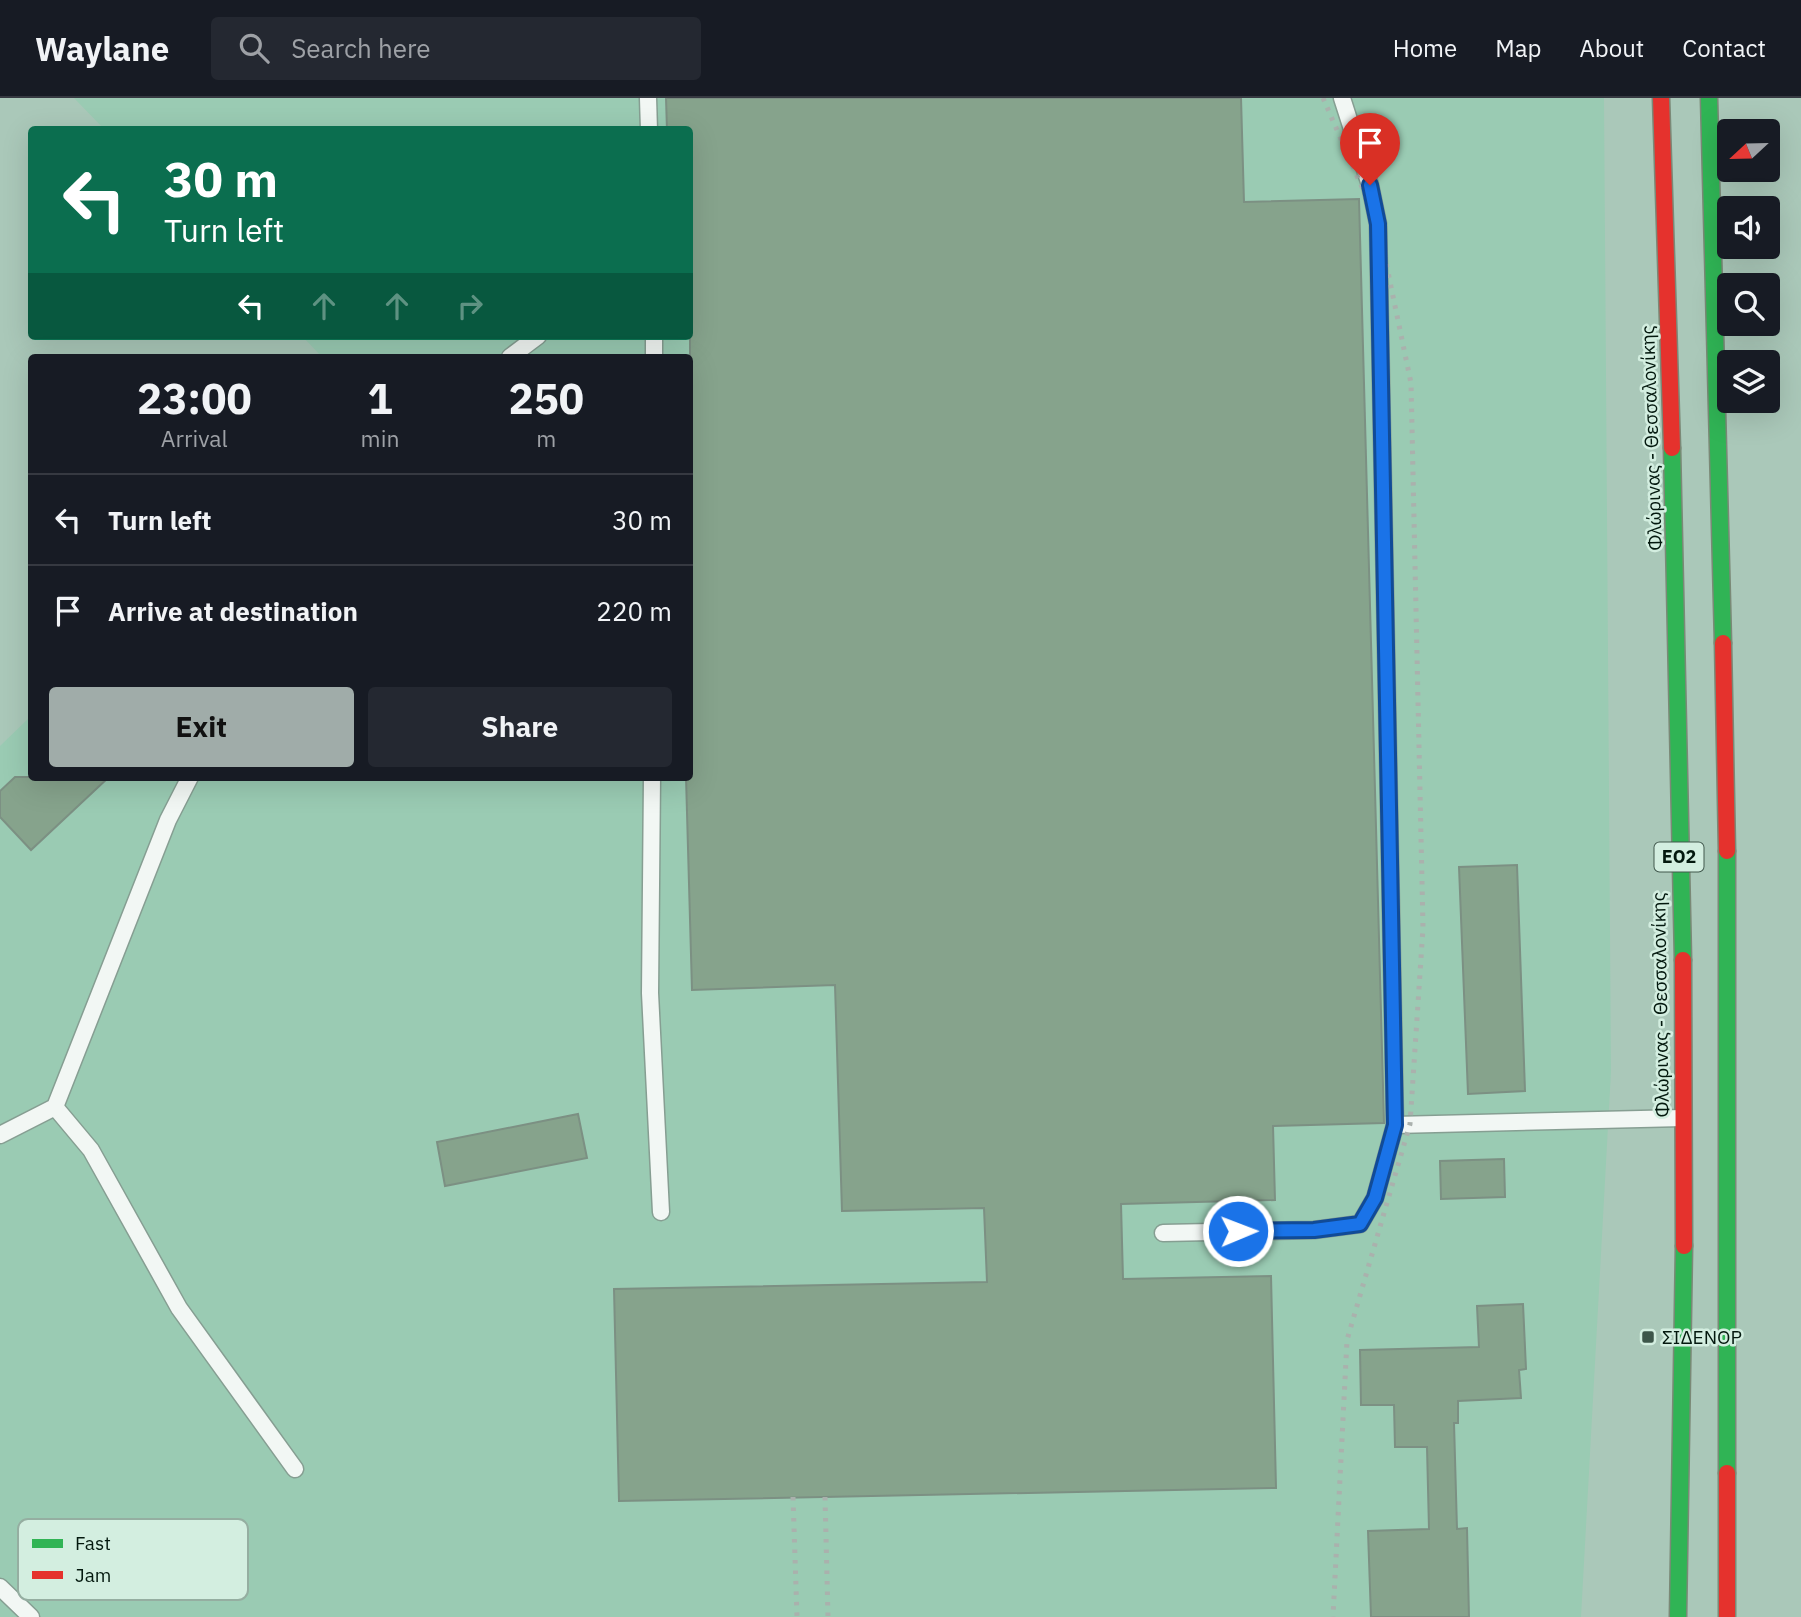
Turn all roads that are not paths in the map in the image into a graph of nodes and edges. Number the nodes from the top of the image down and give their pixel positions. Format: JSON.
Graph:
{"nodes":[{"id":1,"x":648,"y":98,"type":"edge"},
{"id":2,"x":1342,"y":98,"type":"edge"},
{"id":3,"x":1661,"y":98,"type":"edge"},
{"id":4,"x":1709,"y":98,"type":"edge"},
{"id":5,"x":649,"y":126,"type":"edge"},
{"id":6,"x":533,"y":340,"type":"edge"},
{"id":7,"x":514,"y":354,"type":"edge"},
{"id":8,"x":188,"y":781,"type":"edge"},
{"id":9,"x":652,"y":781,"type":"edge"},
{"id":10,"x":55,"y":1107,"type":"junction"},
{"id":11,"x":1683,"y":1118,"type":"junction"},
{"id":12,"x":1395,"y":1125,"type":"junction"},
{"id":13,"x":0,"y":1135,"type":"edge"},
{"id":14,"x":662,"y":1212,"type":"dead end"},
{"id":15,"x":1163,"y":1233,"type":"dead end"},
{"id":16,"x":295,"y":1469,"type":"dead end"},
{"id":17,"x":0,"y":1587,"type":"edge"},
{"id":18,"x":31,"y":1617,"type":"edge"},
{"id":19,"x":1678,"y":1617,"type":"edge"},
{"id":20,"x":1727,"y":1617,"type":"edge"}],
"edges":[{"from":1,"to":5,"type":"lane"},
{"from":2,"to":12,"type":"lane"},
{"from":3,"to":11,"type":"main road","name":"Φλώρινας - Θεσσαλονίκης","number":"ΕΟ2"},
{"from":4,"to":20,"type":"main road","number":"ΕΟ2"},
{"from":6,"to":7,"type":"lane"},
{"from":8,"to":10,"type":"lane"},
{"from":9,"to":14,"type":"lane"},
{"from":10,"to":13,"type":"lane"},
{"from":10,"to":16,"type":"lane"},
{"from":11,"to":12,"type":"lane"},
{"from":11,"to":19,"type":"main road","name":"Φλώρινας - Θεσσαλονίκης","number":"ΕΟ2"},
{"from":12,"to":15,"type":"lane"},
{"from":17,"to":18,"type":"lane"}]}
